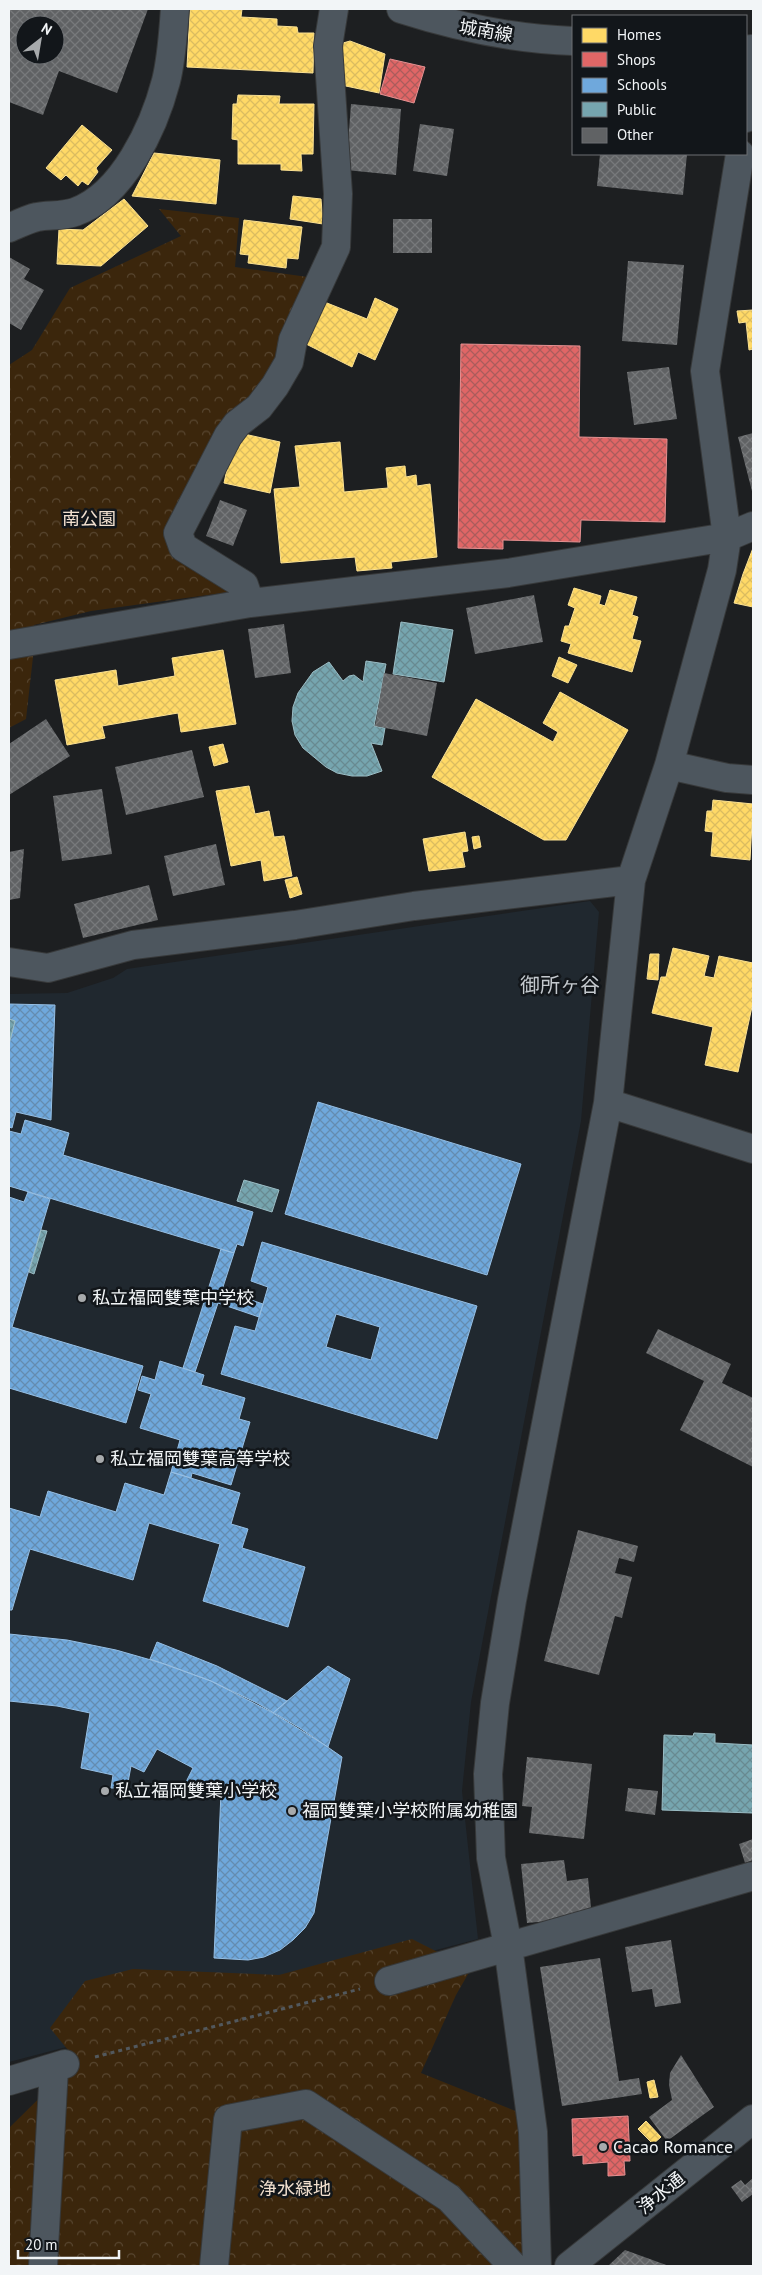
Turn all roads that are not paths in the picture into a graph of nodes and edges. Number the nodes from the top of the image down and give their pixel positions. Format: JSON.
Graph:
{"nodes":[{"id":1,"x":175,"y":9,"type":"edge"},
{"id":2,"x":334,"y":9,"type":"edge"},
{"id":3,"x":402,"y":9,"type":"edge"},
{"id":4,"x":572,"y":41,"type":"edge"},
{"id":5,"x":750,"y":49,"type":"edge"},
{"id":6,"x":747,"y":101,"type":"edge"},
{"id":7,"x":740,"y":155,"type":"edge"},
{"id":8,"x":9,"y":228,"type":"edge"},
{"id":9,"x":753,"y":526,"type":"edge"},
{"id":10,"x":727,"y":537,"type":"junction"},
{"id":11,"x":250,"y":603,"type":"junction"},
{"id":12,"x":9,"y":645,"type":"edge"},
{"id":13,"x":670,"y":766,"type":"junction"},
{"id":14,"x":753,"y":780,"type":"edge"},
{"id":15,"x":631,"y":880,"type":"junction"},
{"id":16,"x":9,"y":962,"type":"edge"},
{"id":17,"x":608,"y":1103,"type":"junction"},
{"id":18,"x":753,"y":1149,"type":"edge"},
{"id":19,"x":753,"y":1876,"type":"edge"},
{"id":20,"x":508,"y":1946,"type":"junction"},
{"id":21,"x":389,"y":1982,"type":"road end"},
{"id":22,"x":9,"y":2081,"type":"edge"},
{"id":23,"x":753,"y":2119,"type":"edge"},
{"id":24,"x":43,"y":2266,"type":"edge"},
{"id":25,"x":214,"y":2266,"type":"edge"},
{"id":26,"x":513,"y":2266,"type":"edge"},
{"id":27,"x":536,"y":2266,"type":"edge"},
{"id":28,"x":569,"y":2266,"type":"edge"}],
"edges":[{"from":1,"to":8,"type":"street"},
{"from":2,"to":11,"type":"street"},
{"from":3,"to":4,"type":"street","name":"城南線"},
{"from":5,"to":6,"type":"street"},
{"from":7,"to":10,"type":"street"},
{"from":9,"to":10,"type":"street"},
{"from":10,"to":11,"type":"street"},
{"from":10,"to":13,"type":"street"},
{"from":11,"to":12,"type":"street"},
{"from":13,"to":14,"type":"street"},
{"from":13,"to":15,"type":"street"},
{"from":15,"to":16,"type":"street"},
{"from":15,"to":17,"type":"street"},
{"from":17,"to":18,"type":"street"},
{"from":17,"to":20,"type":"street"},
{"from":19,"to":20,"type":"street"},
{"from":20,"to":21,"type":"street"},
{"from":20,"to":27,"type":"street"},
{"from":22,"to":24,"type":"street"},
{"from":23,"to":28,"type":"street","name":"浄水通"},
{"from":25,"to":26,"type":"street"}]}
